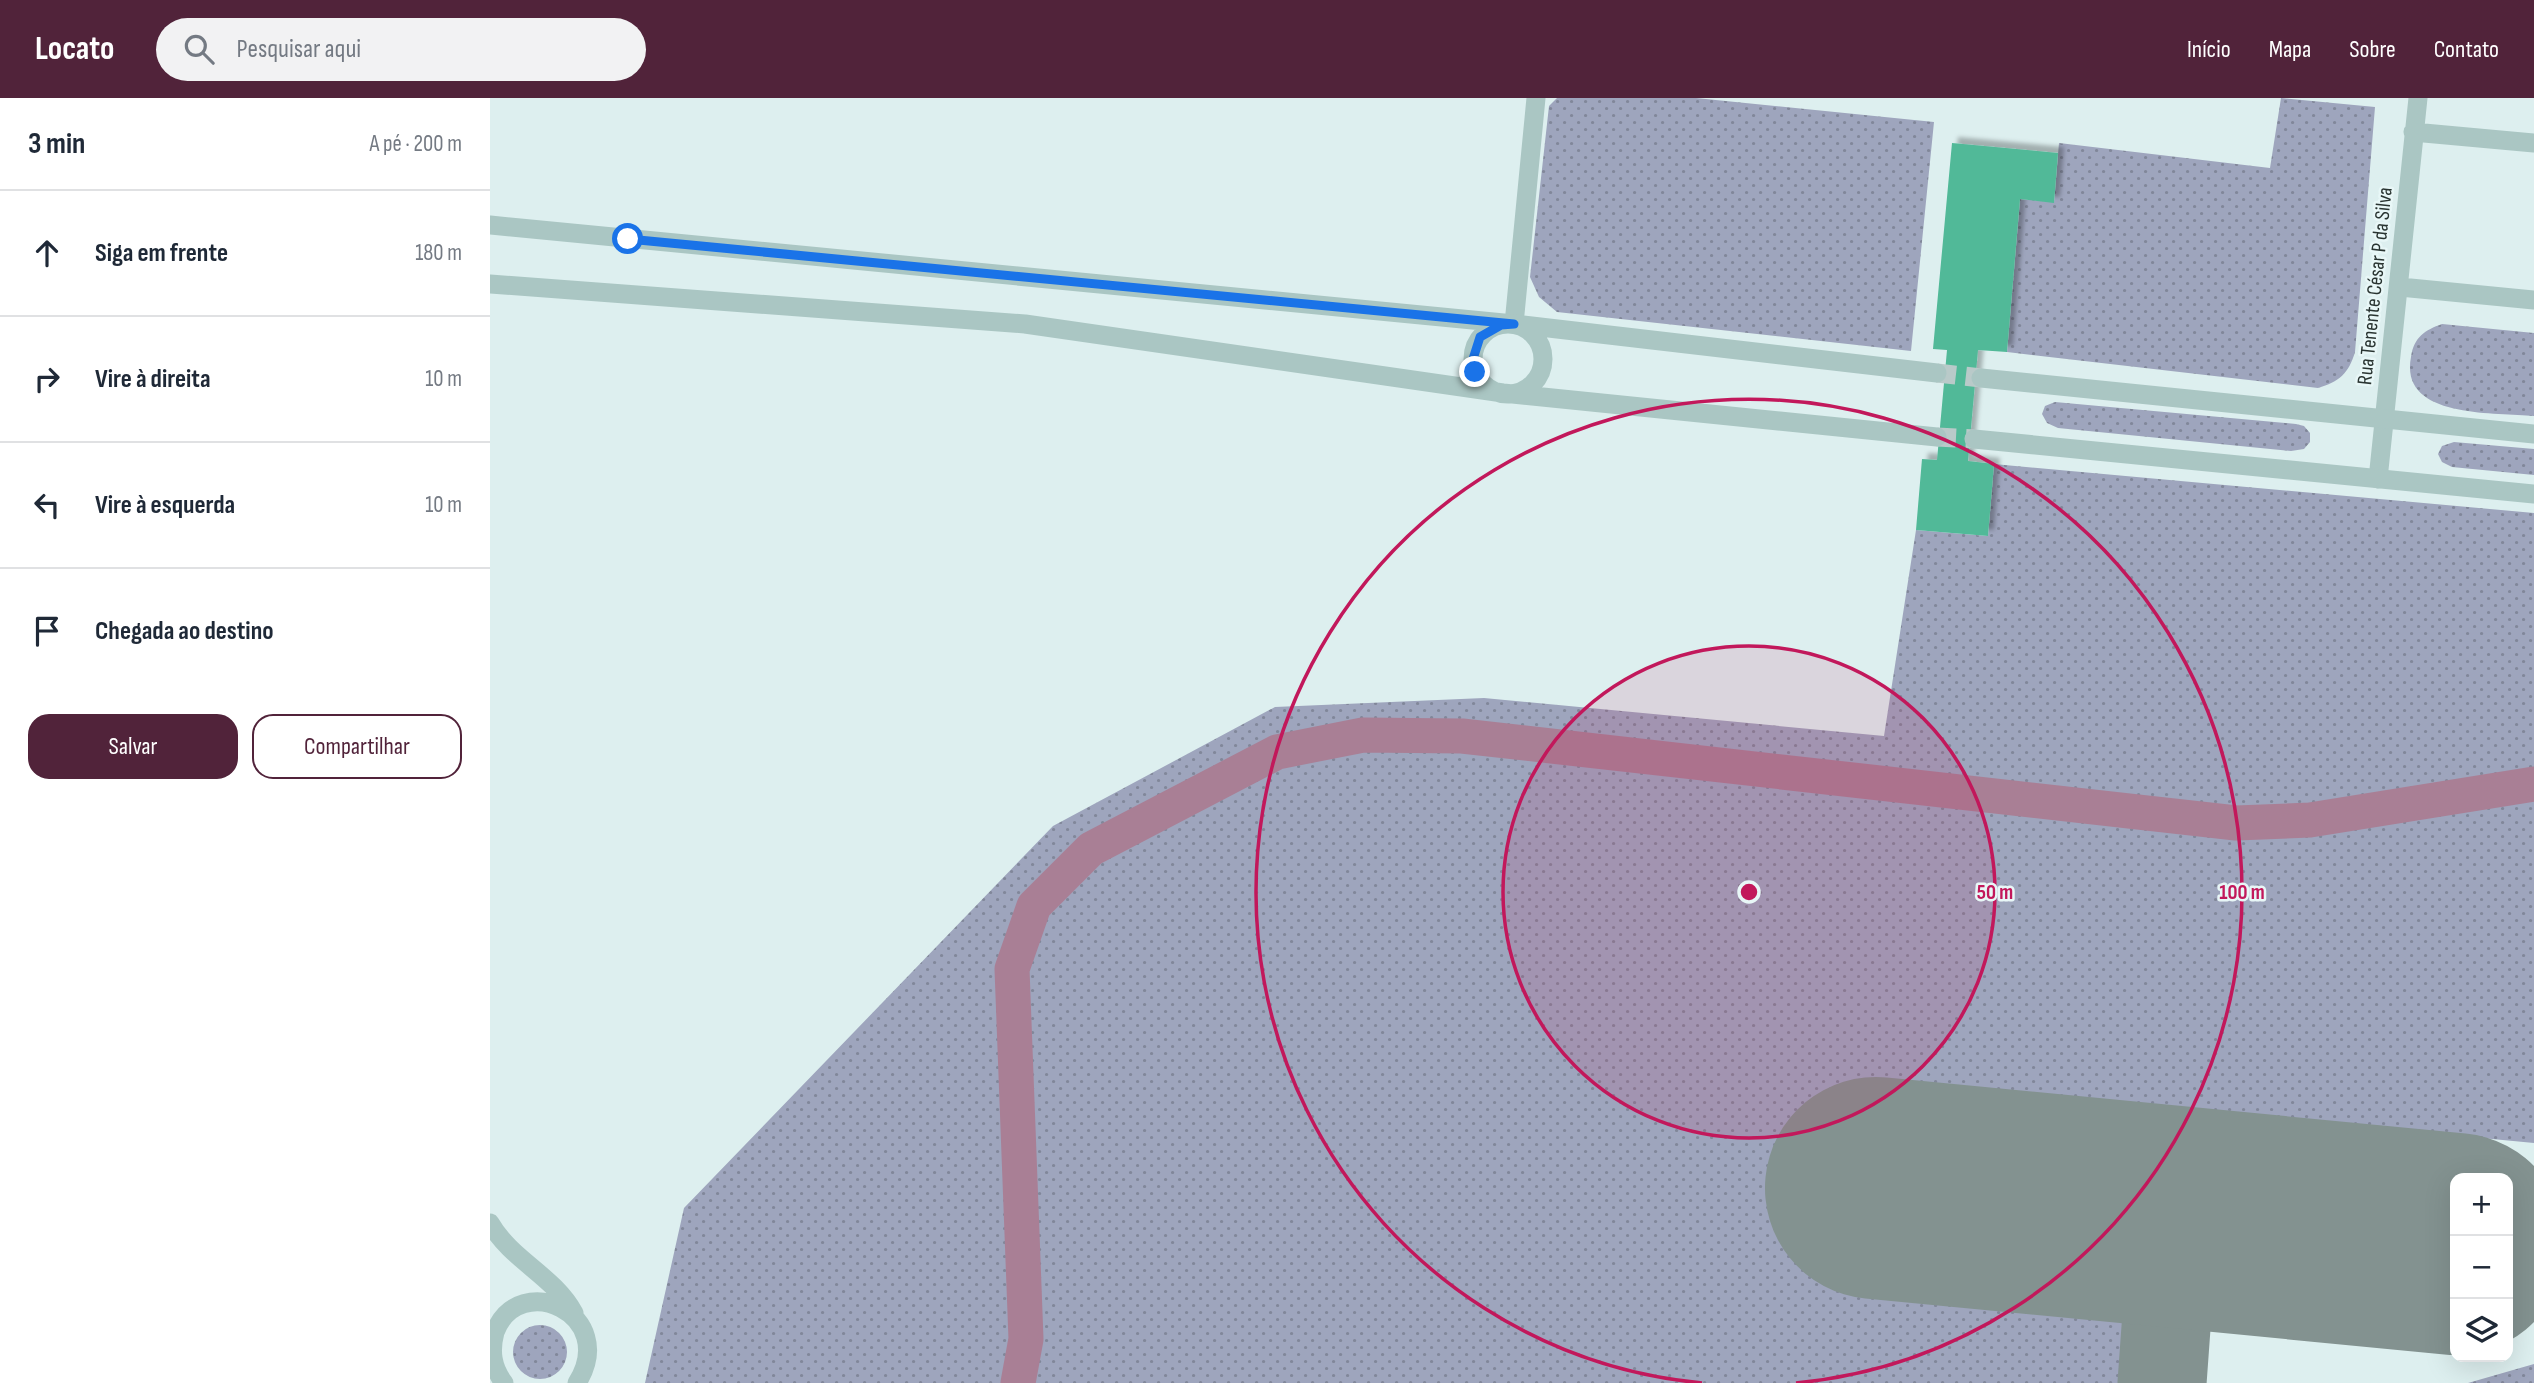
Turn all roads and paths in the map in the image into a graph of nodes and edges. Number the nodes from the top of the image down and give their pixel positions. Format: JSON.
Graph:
{"nodes":[{"id":1,"x":1536,"y":98,"type":"edge"},
{"id":2,"x":2418,"y":98,"type":"edge"},
{"id":3,"x":2413,"y":132,"type":"junction"},
{"id":4,"x":2534,"y":143,"type":"edge"},
{"id":5,"x":490,"y":225,"type":"edge"},
{"id":6,"x":490,"y":284,"type":"edge"},
{"id":7,"x":2400,"y":287,"type":"junction"},
{"id":8,"x":2534,"y":300,"type":"edge"},
{"id":9,"x":1514,"y":324,"type":"junction"},
{"id":10,"x":1937,"y":373,"type":"tunnel mouth"},
{"id":11,"x":1981,"y":378,"type":"tunnel mouth"},
{"id":12,"x":1503,"y":393,"type":"junction"},
{"id":13,"x":2383,"y":419,"type":"junction"},
{"id":14,"x":2534,"y":434,"type":"edge"},
{"id":15,"x":1937,"y":437,"type":"tunnel mouth"},
{"id":16,"x":1973,"y":439,"type":"tunnel mouth"},
{"id":17,"x":2378,"y":479,"type":"junction"},
{"id":18,"x":2534,"y":494,"type":"edge"},
{"id":19,"x":490,"y":1223,"type":"edge"},
{"id":20,"x":583,"y":1331,"type":"junction"},
{"id":21,"x":491,"y":1355,"type":"edge"},
{"id":22,"x":504,"y":1383,"type":"edge"},
{"id":23,"x":577,"y":1383,"type":"edge"},
{"id":24,"x":597,"y":1383,"type":"edge"}],
"edges":[{"from":1,"to":9,"type":"street"},
{"from":2,"to":3,"type":"street","name":"Rua Tenente César P da Silva"},
{"from":3,"to":4,"type":"street"},
{"from":3,"to":7,"type":"street","name":"Rua Tenente César P da Silva"},
{"from":5,"to":9,"type":"street"},
{"from":6,"to":12,"type":"street"},
{"from":7,"to":8,"type":"street"},
{"from":7,"to":13,"type":"street","name":"Rua Tenente César P da Silva"},
{"from":9,"to":10,"type":"street"},
{"from":9,"to":12,"type":"street"},
{"from":9,"to":12,"type":"street"},
{"from":11,"to":13,"type":"street"},
{"from":12,"to":15,"type":"street"},
{"from":13,"to":14,"type":"street"},
{"from":13,"to":17,"type":"street","name":"Rua Tenente César P da Silva"},
{"from":16,"to":17,"type":"street"},
{"from":17,"to":18,"type":"street"},
{"from":19,"to":20,"type":"street"},
{"from":20,"to":21,"type":"street"},
{"from":20,"to":23,"type":"street"},
{"from":20,"to":24,"type":"street"},
{"from":21,"to":22,"type":"street"}]}
